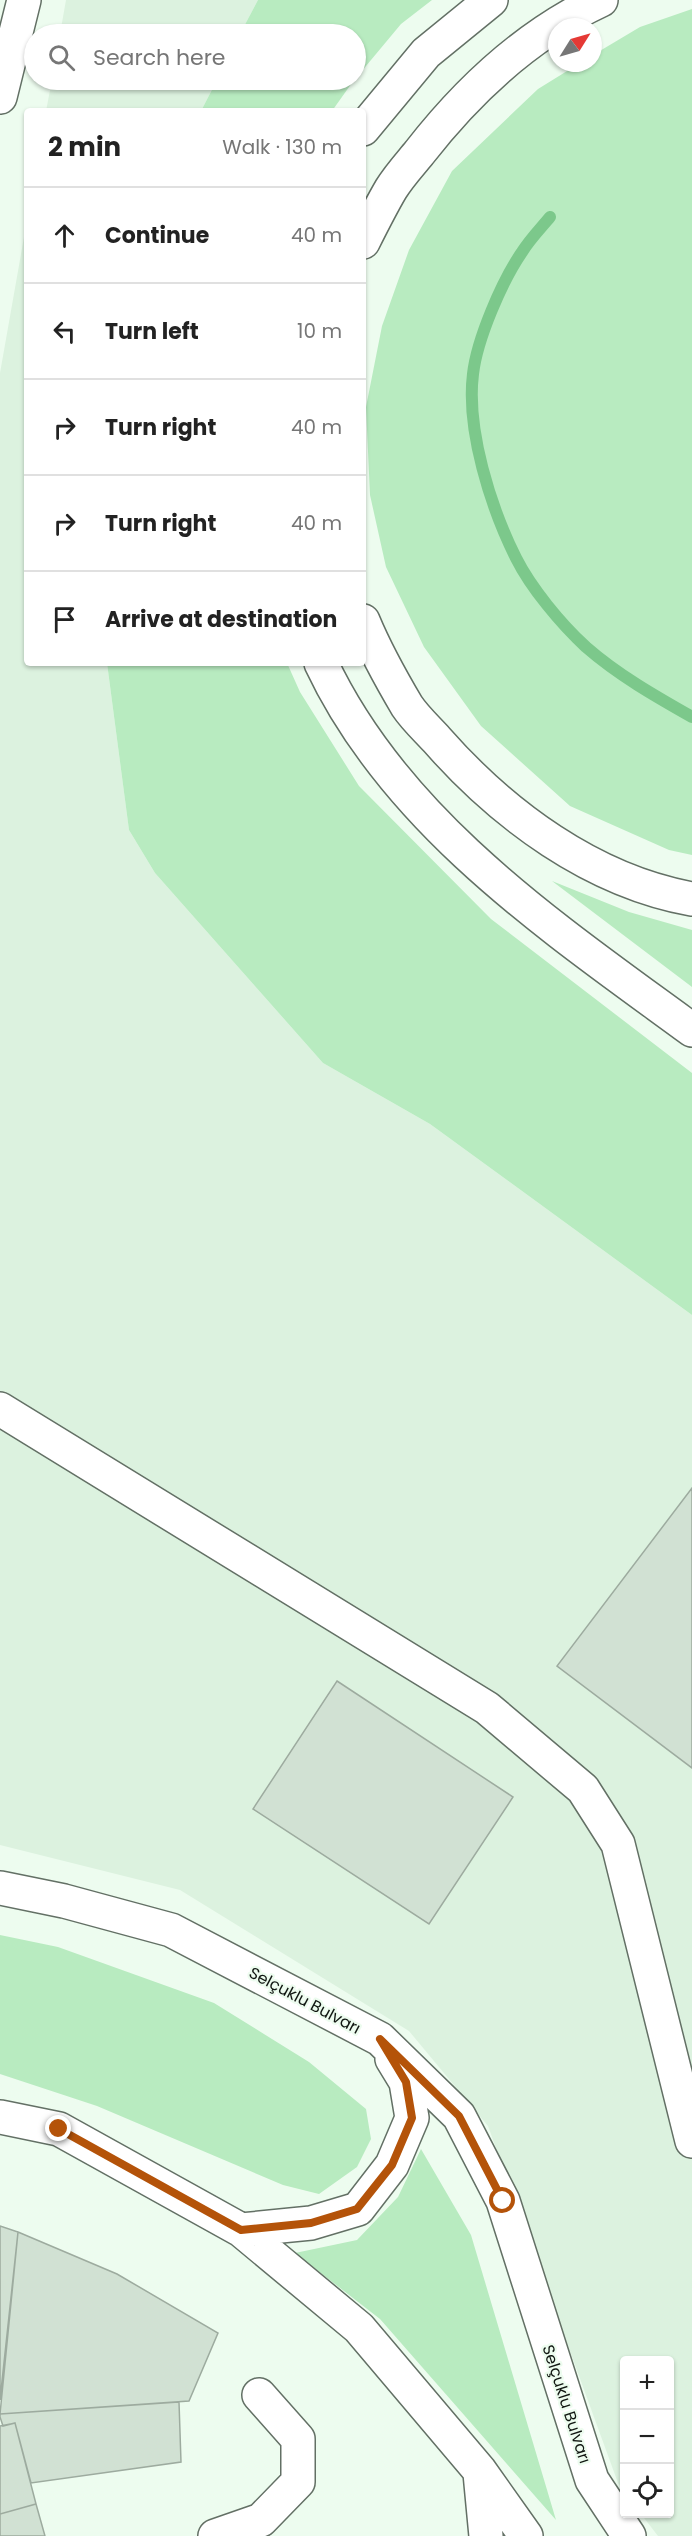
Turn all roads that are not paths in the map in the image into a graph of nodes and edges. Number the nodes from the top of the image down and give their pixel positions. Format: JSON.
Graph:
{"nodes":[{"id":1,"x":24,"y":0,"type":"edge"},
{"id":2,"x":491,"y":0,"type":"edge"},
{"id":3,"x":601,"y":0,"type":"edge"},
{"id":4,"x":0,"y":97,"type":"edge"},
{"id":5,"x":366,"y":125,"type":"edge"},
{"id":6,"x":366,"y":236,"type":"edge"},
{"id":7,"x":366,"y":627,"type":"edge"},
{"id":8,"x":322,"y":666,"type":"edge"},
{"id":9,"x":692,"y":899,"type":"edge"},
{"id":10,"x":692,"y":1030,"type":"edge"},
{"id":11,"x":0,"y":1409,"type":"edge"},
{"id":12,"x":0,"y":1888,"type":"edge"},
{"id":13,"x":380,"y":2039,"type":"junction"},
{"id":14,"x":0,"y":2117,"type":"edge"},
{"id":15,"x":692,"y":2141,"type":"edge"},
{"id":16,"x":241,"y":2230,"type":"junction"},
{"id":17,"x":259,"y":2395,"type":"dead end"},
{"id":18,"x":480,"y":2471,"type":"junction"},
{"id":19,"x":215,"y":2536,"type":"edge"},
{"id":20,"x":486,"y":2536,"type":"edge"},
{"id":21,"x":526,"y":2536,"type":"edge"},
{"id":22,"x":628,"y":2536,"type":"edge"}],
"edges":[{"from":1,"to":4,"type":"main road"},
{"from":2,"to":5,"type":"main road"},
{"from":3,"to":6,"type":"main road"},
{"from":7,"to":9,"type":"main road"},
{"from":8,"to":10,"type":"main road"},
{"from":11,"to":15,"type":"main road"},
{"from":12,"to":13,"type":"main road","name":"Selçuklu Bulvarı"},
{"from":13,"to":16,"type":"main road"},
{"from":13,"to":22,"type":"main road","name":"Selçuklu Bulvarı"},
{"from":14,"to":16,"type":"main road"},
{"from":16,"to":18,"type":"main road"},
{"from":17,"to":19,"type":"main road"},
{"from":18,"to":20,"type":"main road"},
{"from":18,"to":21,"type":"main road"}]}
